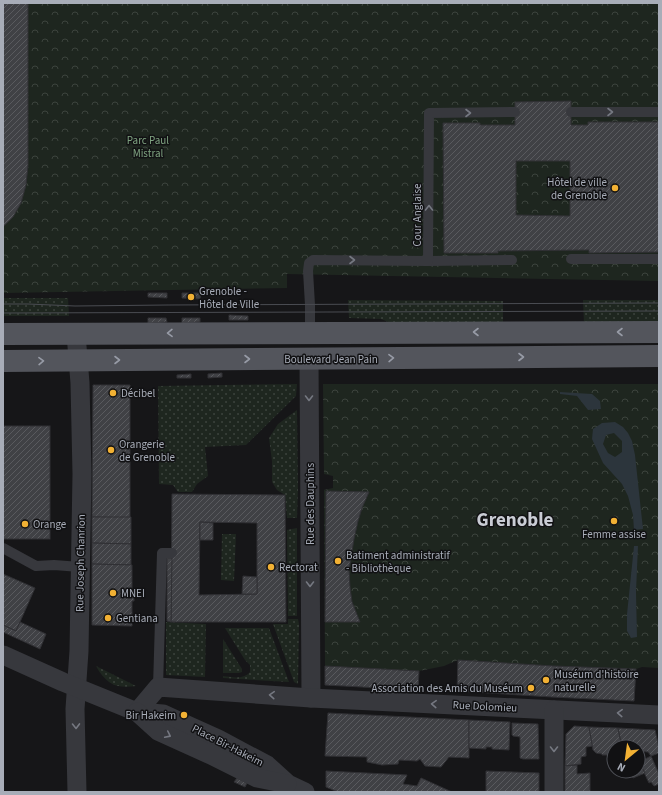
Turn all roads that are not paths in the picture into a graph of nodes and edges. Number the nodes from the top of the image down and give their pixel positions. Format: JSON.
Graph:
{"nodes":[{"id":1,"x":515,"y":112,"type":"dead end"},
{"id":2,"x":571,"y":112,"type":"dead end"},
{"id":3,"x":659,"y":112,"type":"edge"},
{"id":4,"x":571,"y":259,"type":"dead end"},
{"id":5,"x":659,"y":259,"type":"edge"},
{"id":6,"x":512,"y":260,"type":"dead end"},
{"id":7,"x":428,"y":261,"type":"junction"},
{"id":8,"x":659,"y":332,"type":"edge"},
{"id":9,"x":310,"y":333,"type":"junction"},
{"id":10,"x":3,"y":334,"type":"edge"},
{"id":11,"x":76,"y":334,"type":"junction"},
{"id":12,"x":659,"y":356,"type":"edge"},
{"id":13,"x":309,"y":359,"type":"junction"},
{"id":14,"x":78,"y":361,"type":"junction"},
{"id":15,"x":3,"y":362,"type":"edge"},
{"id":16,"x":3,"y":548,"type":"edge"},
{"id":17,"x":172,"y":553,"type":"dead end"},
{"id":18,"x":80,"y":567,"type":"junction"},
{"id":19,"x":3,"y":655,"type":"edge"},
{"id":20,"x":77,"y":687,"type":"junction"},
{"id":21,"x":158,"y":687,"type":"junction"},
{"id":22,"x":311,"y":698,"type":"junction"},
{"id":23,"x":554,"y":710,"type":"junction"},
{"id":24,"x":137,"y":712,"type":"junction"},
{"id":25,"x":659,"y":715,"type":"edge"},
{"id":26,"x":296,"y":788,"type":"edge"},
{"id":27,"x":76,"y":792,"type":"edge"},
{"id":28,"x":554,"y":792,"type":"edge"}],
"edges":[{"from":7,"to":1,"type":"lane","name":"Cour Anglaise","one_way":true},
{"from":2,"to":3,"type":"lane","one_way":true},
{"from":4,"to":5,"type":"lane"},
{"from":6,"to":7,"type":"lane"},
{"from":9,"to":7,"type":"lane","name":"Cour Anglaise","one_way":true},
{"from":8,"to":9,"type":"main road","one_way":true},
{"from":9,"to":11,"type":"main road","one_way":true},
{"from":10,"to":11,"type":"main road"},
{"from":11,"to":14,"type":"street","name":"Rue Joseph Chanrion"},
{"from":13,"to":12,"type":"main road","name":"Boulevard Jean Pain","one_way":true},
{"from":14,"to":13,"type":"main road","name":"Boulevard Jean Pain","one_way":true},
{"from":13,"to":22,"type":"street","name":"Rue des Dauphins","one_way":true},
{"from":15,"to":14,"type":"main road","name":"Boulevard Jean Pain","one_way":true},
{"from":14,"to":18,"type":"street","name":"Rue Joseph Chanrion"},
{"from":16,"to":18,"type":"lane"},
{"from":17,"to":21,"type":"lane"},
{"from":18,"to":20,"type":"street","name":"Rue Joseph Chanrion"},
{"from":19,"to":20,"type":"street","name":"Place Bir-Hakeim"},
{"from":20,"to":24,"type":"street","name":"Place Bir-Hakeim"},
{"from":20,"to":27,"type":"street","name":"Rue Joseph Chanrion","one_way":true},
{"from":22,"to":21,"type":"street","one_way":true},
{"from":21,"to":24,"type":"street"},
{"from":23,"to":22,"type":"street","name":"Rue Dolomieu","one_way":true},
{"from":25,"to":23,"type":"street","name":"Rue Dolomieu","one_way":true},
{"from":23,"to":28,"type":"street","one_way":true},
{"from":24,"to":26,"type":"street","name":"Place Bir-Hakeim"}]}
